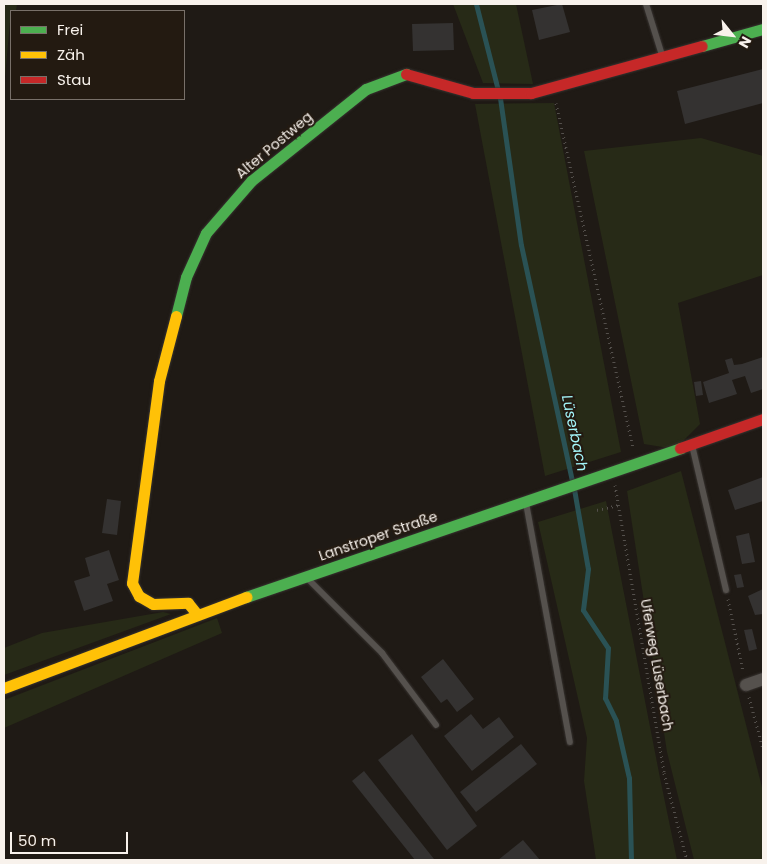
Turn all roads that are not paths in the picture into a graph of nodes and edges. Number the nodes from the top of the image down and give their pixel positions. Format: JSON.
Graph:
{"nodes":[{"id":1,"x":646,"y":4,"type":"edge"},
{"id":2,"x":763,"y":29,"type":"edge"},
{"id":3,"x":662,"y":57,"type":"junction"},
{"id":4,"x":763,"y":419,"type":"edge"},
{"id":5,"x":692,"y":444,"type":"junction"},
{"id":6,"x":526,"y":501,"type":"junction"},
{"id":7,"x":305,"y":577,"type":"junction"},
{"id":8,"x":726,"y":590,"type":"road end"},
{"id":9,"x":198,"y":614,"type":"junction"},
{"id":10,"x":763,"y":679,"type":"edge"},
{"id":11,"x":746,"y":685,"type":"road end"},
{"id":12,"x":4,"y":688,"type":"edge"},
{"id":13,"x":436,"y":725,"type":"dead end"},
{"id":14,"x":570,"y":742,"type":"dead end"}],
"edges":[{"from":1,"to":3,"type":"lane"},
{"from":2,"to":3,"type":"street","name":"Alter Postweg"},
{"from":3,"to":9,"type":"street","name":"Alter Postweg"},
{"from":4,"to":5,"type":"street","name":"Lanstroper Straße"},
{"from":5,"to":6,"type":"street","name":"Lanstroper Straße"},
{"from":5,"to":8,"type":"lane"},
{"from":6,"to":7,"type":"street","name":"Lanstroper Straße"},
{"from":6,"to":14,"type":"lane"},
{"from":7,"to":9,"type":"street","name":"Lanstroper Straße"},
{"from":7,"to":13,"type":"lane"},
{"from":9,"to":12,"type":"street","name":"Lanstroper Straße"},
{"from":10,"to":11,"type":"street"}]}
